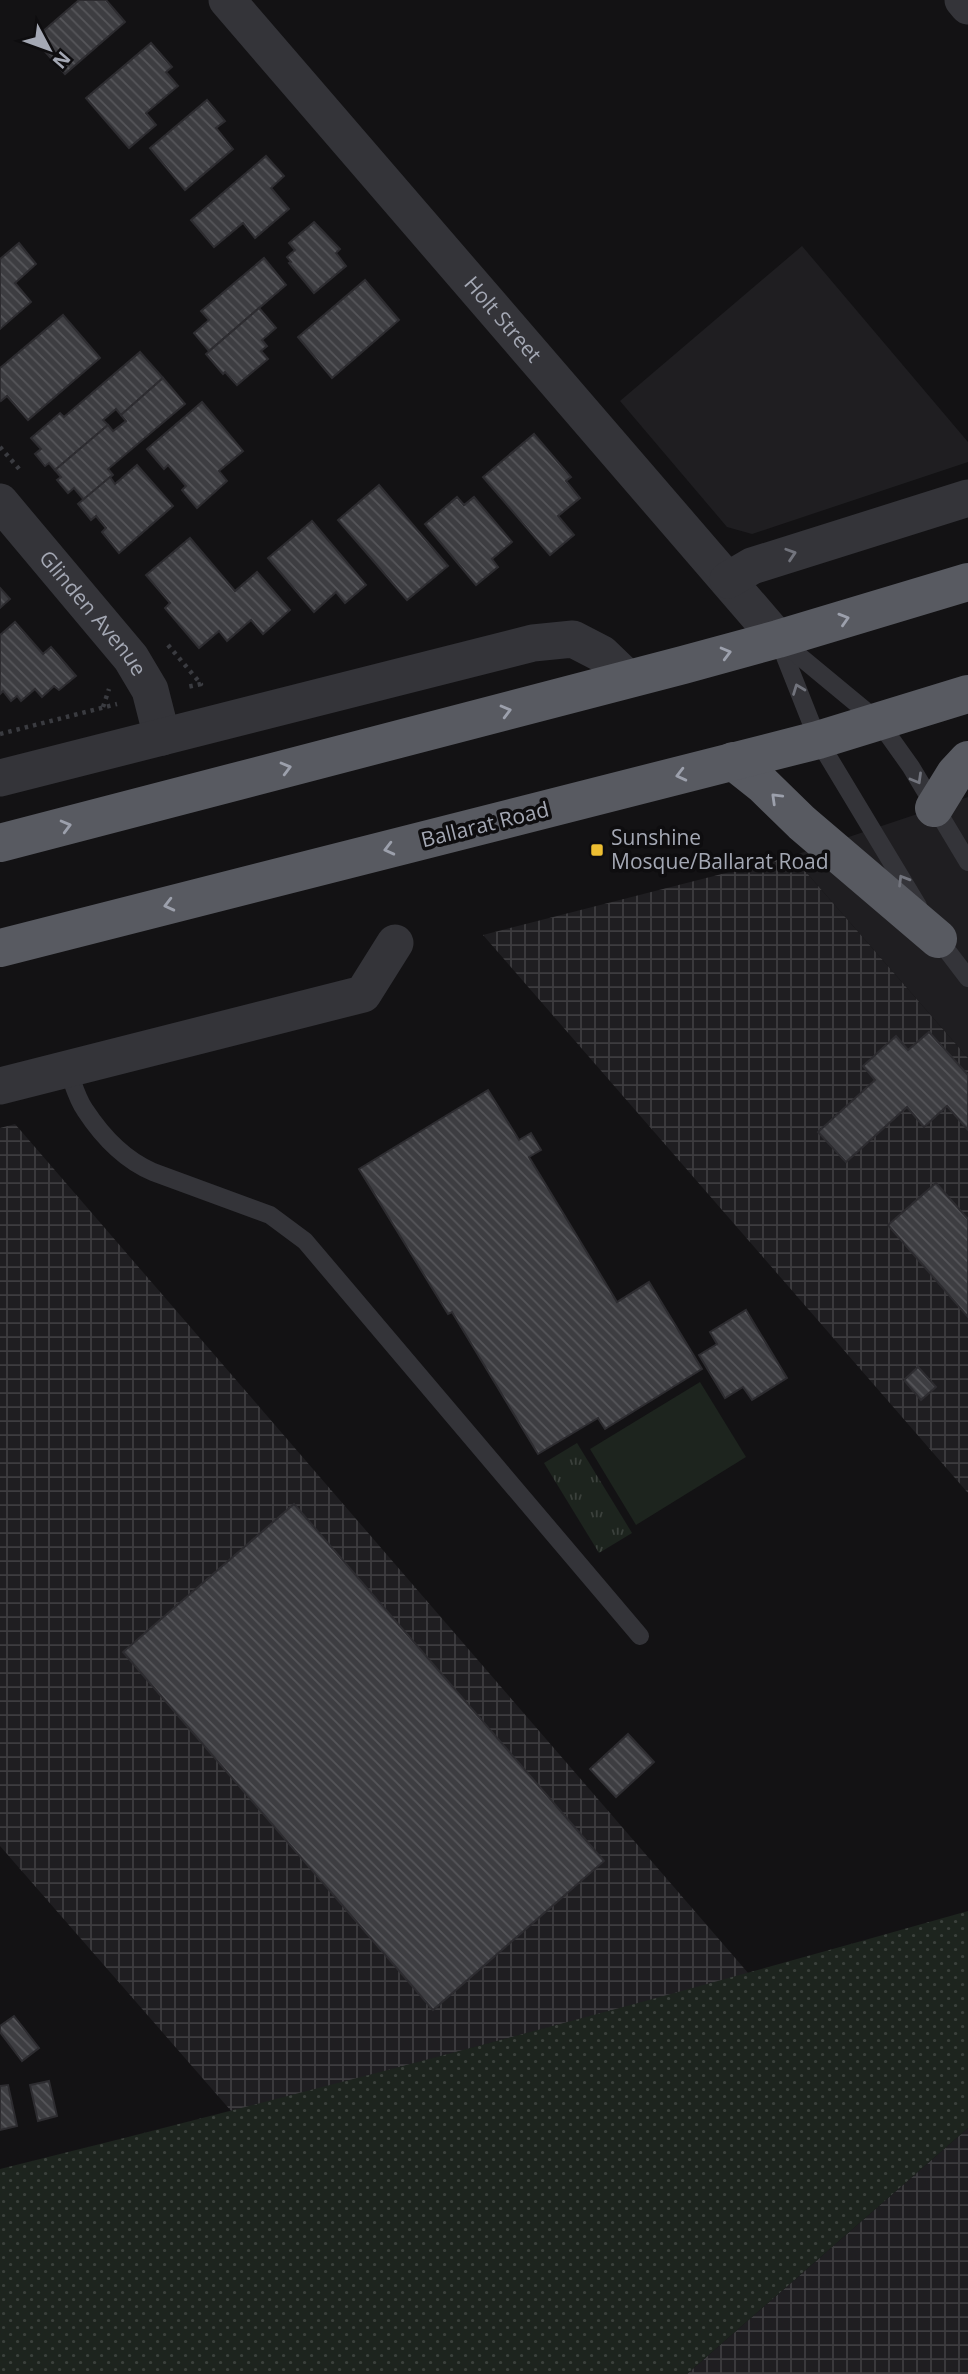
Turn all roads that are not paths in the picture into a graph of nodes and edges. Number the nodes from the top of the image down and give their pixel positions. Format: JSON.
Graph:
{"nodes":[{"id":1,"x":227,"y":0,"type":"edge"},
{"id":2,"x":962,"y":0,"type":"edge"},
{"id":3,"x":968,"y":6,"type":"edge"},
{"id":4,"x":968,"y":498,"type":"edge"},
{"id":5,"x":0,"y":502,"type":"edge"},
{"id":6,"x":728,"y":580,"type":"junction"},
{"id":7,"x":968,"y":582,"type":"edge"},
{"id":8,"x":778,"y":639,"type":"junction"},
{"id":9,"x":628,"y":679,"type":"junction"},
{"id":10,"x":968,"y":694,"type":"edge"},
{"id":11,"x":879,"y":722,"type":"junction"},
{"id":12,"x":162,"y":737,"type":"junction"},
{"id":13,"x":818,"y":740,"type":"junction"},
{"id":14,"x":968,"y":760,"type":"edge"},
{"id":15,"x":733,"y":761,"type":"junction"},
{"id":16,"x":0,"y":778,"type":"edge"},
{"id":17,"x":934,"y":808,"type":"junction"},
{"id":18,"x":0,"y":843,"type":"edge"},
{"id":19,"x":968,"y":862,"type":"edge"},
{"id":20,"x":938,"y":939,"type":"junction"},
{"id":21,"x":396,"y":943,"type":"dead end"},
{"id":22,"x":0,"y":948,"type":"edge"},
{"id":23,"x":968,"y":978,"type":"edge"},
{"id":24,"x":68,"y":1070,"type":"junction"},
{"id":25,"x":0,"y":1087,"type":"edge"},
{"id":26,"x":639,"y":1636,"type":"dead end"}],
"edges":[{"from":1,"to":6,"type":"street","name":"Holt Street"},
{"from":2,"to":3,"type":"street"},
{"from":6,"to":4,"type":"street","one_way":true},
{"from":5,"to":12,"type":"street","name":"Glinden Avenue"},
{"from":6,"to":8,"type":"street","name":"Holt Street"},
{"from":8,"to":7,"type":"highway","one_way":true},
{"from":9,"to":8,"type":"highway","one_way":true},
{"from":8,"to":11,"type":"lane"},
{"from":13,"to":8,"type":"lane","one_way":true},
{"from":9,"to":12,"type":"street"},
{"from":18,"to":9,"type":"highway","one_way":true},
{"from":10,"to":11,"type":"highway","name":"Ballarat Road"},
{"from":11,"to":13,"type":"highway","name":"Ballarat Road"},
{"from":11,"to":17,"type":"lane","one_way":true},
{"from":12,"to":16,"type":"street"},
{"from":13,"to":15,"type":"highway","name":"Ballarat Road"},
{"from":20,"to":13,"type":"lane","one_way":true},
{"from":14,"to":17,"type":"highway"},
{"from":20,"to":15,"type":"highway","one_way":true},
{"from":15,"to":22,"type":"highway","name":"Ballarat Road","one_way":true},
{"from":17,"to":19,"type":"lane"},
{"from":20,"to":23,"type":"lane"},
{"from":21,"to":24,"type":"street"},
{"from":24,"to":25,"type":"street"},
{"from":24,"to":26,"type":"lane"}]}
